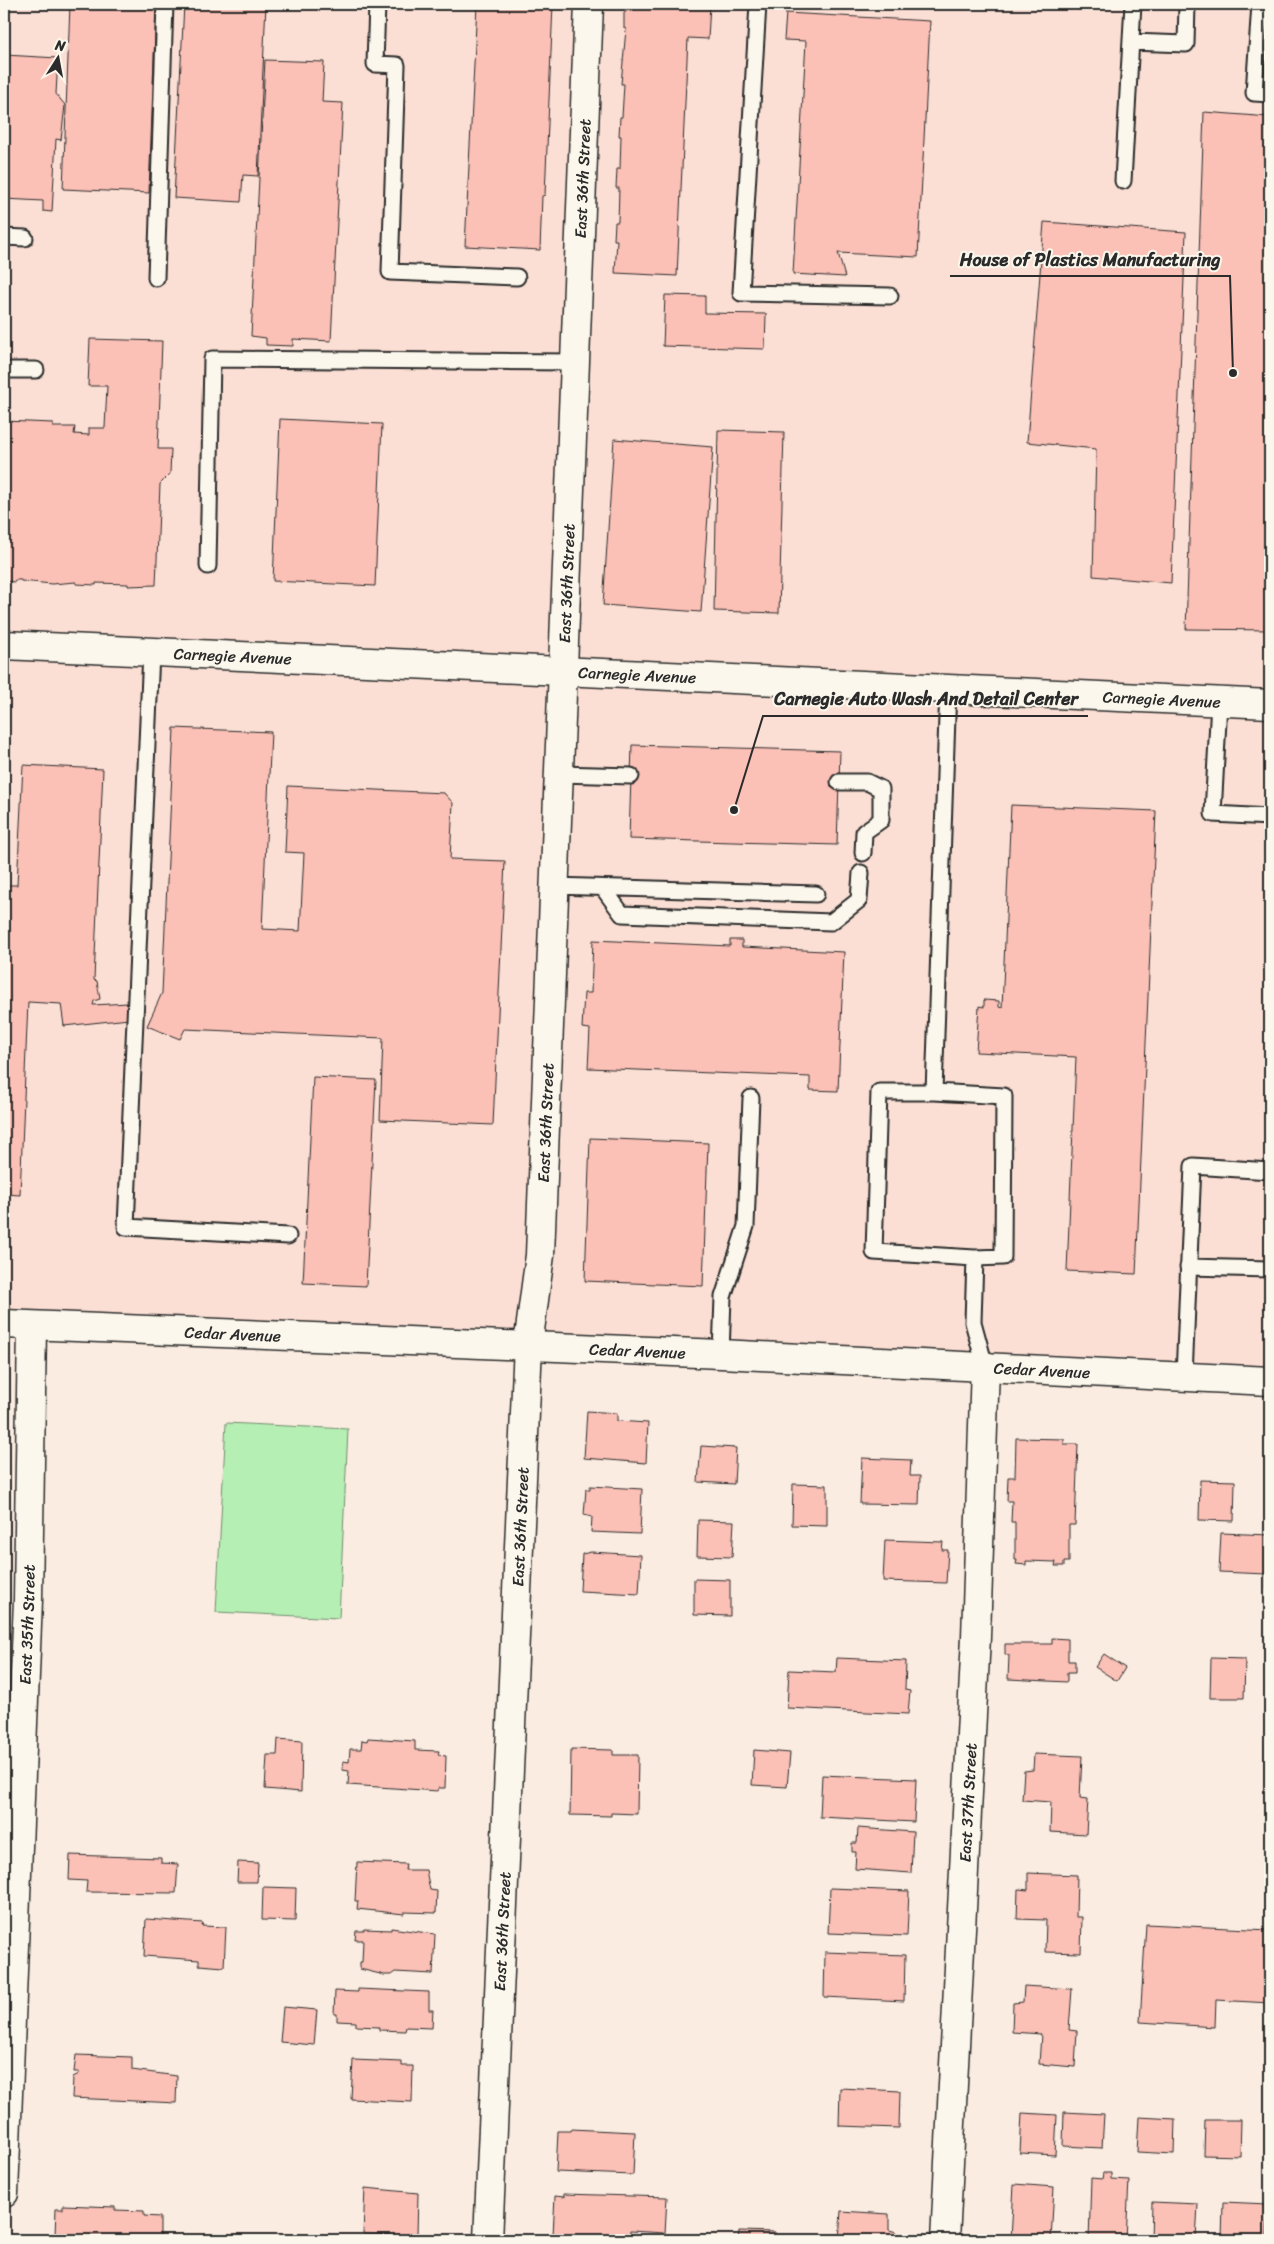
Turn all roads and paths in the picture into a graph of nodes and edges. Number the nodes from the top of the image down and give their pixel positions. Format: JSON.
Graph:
{"nodes":[{"id":1,"x":165,"y":4,"type":"edge"},
{"id":2,"x":377,"y":4,"type":"edge"},
{"id":3,"x":589,"y":4,"type":"edge"},
{"id":4,"x":758,"y":4,"type":"edge"},
{"id":5,"x":1133,"y":4,"type":"edge"},
{"id":6,"x":1188,"y":4,"type":"edge"},
{"id":7,"x":1260,"y":4,"type":"edge"},
{"id":8,"x":1131,"y":42,"type":"junction"},
{"id":9,"x":1270,"y":94,"type":"edge"},
{"id":10,"x":1123,"y":181,"type":"dead end"},
{"id":11,"x":4,"y":237,"type":"edge"},
{"id":12,"x":25,"y":238,"type":"dead end"},
{"id":13,"x":517,"y":277,"type":"dead end"},
{"id":14,"x":156,"y":278,"type":"dead end"},
{"id":15,"x":890,"y":296,"type":"dead end"},
{"id":16,"x":574,"y":362,"type":"junction"},
{"id":17,"x":4,"y":370,"type":"edge"},
{"id":18,"x":36,"y":370,"type":"dead end"},
{"id":19,"x":208,"y":566,"type":"dead end"},
{"id":20,"x":4,"y":645,"type":"edge"},
{"id":21,"x":151,"y":652,"type":"junction"},
{"id":22,"x":563,"y":670,"type":"junction"},
{"id":23,"x":948,"y":688,"type":"junction"},
{"id":24,"x":1219,"y":702,"type":"junction"},
{"id":25,"x":1270,"y":704,"type":"edge"},
{"id":26,"x":559,"y":774,"type":"junction"},
{"id":27,"x":631,"y":776,"type":"dead end"},
{"id":28,"x":839,"y":782,"type":"dead end"},
{"id":29,"x":1270,"y":817,"type":"edge"},
{"id":30,"x":863,"y":853,"type":"dead end"},
{"id":31,"x":861,"y":873,"type":"dead end"},
{"id":32,"x":554,"y":886,"type":"junction"},
{"id":33,"x":603,"y":888,"type":"junction"},
{"id":34,"x":816,"y":894,"type":"dead end"},
{"id":35,"x":934,"y":1092,"type":"junction"},
{"id":36,"x":751,"y":1098,"type":"dead end"},
{"id":37,"x":1270,"y":1171,"type":"edge"},
{"id":38,"x":288,"y":1236,"type":"dead end"},
{"id":39,"x":975,"y":1258,"type":"junction"},
{"id":40,"x":1188,"y":1267,"type":"junction"},
{"id":41,"x":1270,"y":1269,"type":"edge"},
{"id":42,"x":4,"y":1324,"type":"edge"},
{"id":43,"x":32,"y":1326,"type":"junction"},
{"id":44,"x":528,"y":1346,"type":"junction"},
{"id":45,"x":721,"y":1354,"type":"junction"},
{"id":46,"x":985,"y":1366,"type":"junction"},
{"id":47,"x":1184,"y":1376,"type":"junction"},
{"id":48,"x":1270,"y":1381,"type":"edge"},
{"id":49,"x":4,"y":2193,"type":"edge"},
{"id":50,"x":488,"y":2240,"type":"edge"},
{"id":51,"x":945,"y":2240,"type":"edge"}],
"edges":[{"from":1,"to":14,"type":"lane"},
{"from":2,"to":13,"type":"lane"},
{"from":3,"to":16,"type":"street","name":"East 36th Street"},
{"from":4,"to":15,"type":"lane"},
{"from":5,"to":8,"type":"lane"},
{"from":6,"to":8,"type":"lane"},
{"from":7,"to":9,"type":"lane"},
{"from":8,"to":10,"type":"lane"},
{"from":11,"to":12,"type":"lane"},
{"from":16,"to":19,"type":"lane"},
{"from":16,"to":22,"type":"street","name":"East 36th Street"},
{"from":17,"to":18,"type":"lane"},
{"from":20,"to":21,"type":"street","name":"Carnegie Avenue"},
{"from":21,"to":22,"type":"street","name":"Carnegie Avenue"},
{"from":21,"to":38,"type":"lane"},
{"from":22,"to":23,"type":"street","name":"Carnegie Avenue"},
{"from":22,"to":26,"type":"street","name":"East 36th Street"},
{"from":23,"to":24,"type":"street","name":"Carnegie Avenue"},
{"from":23,"to":35,"type":"lane"},
{"from":24,"to":25,"type":"street","name":"Carnegie Avenue"},
{"from":24,"to":29,"type":"lane"},
{"from":26,"to":27,"type":"lane"},
{"from":26,"to":32,"type":"street","name":"East 36th Street"},
{"from":28,"to":30,"type":"lane"},
{"from":31,"to":33,"type":"lane"},
{"from":32,"to":33,"type":"lane"},
{"from":32,"to":44,"type":"street","name":"East 36th Street"},
{"from":33,"to":34,"type":"lane"},
{"from":35,"to":39,"type":"lane"},
{"from":35,"to":39,"type":"lane"},
{"from":36,"to":45,"type":"lane"},
{"from":37,"to":40,"type":"lane"},
{"from":39,"to":46,"type":"lane"},
{"from":40,"to":41,"type":"lane"},
{"from":40,"to":47,"type":"lane"},
{"from":42,"to":43,"type":"street","name":"Cedar Avenue"},
{"from":43,"to":44,"type":"street","name":"Cedar Avenue"},
{"from":43,"to":49,"type":"street","name":"East 35th Street"},
{"from":44,"to":45,"type":"street","name":"Cedar Avenue"},
{"from":44,"to":50,"type":"street","name":"East 36th Street"},
{"from":45,"to":46,"type":"street","name":"Cedar Avenue"},
{"from":46,"to":47,"type":"street","name":"Cedar Avenue"},
{"from":46,"to":51,"type":"street","name":"East 37th Street"},
{"from":47,"to":48,"type":"street","name":"Cedar Avenue"}]}
